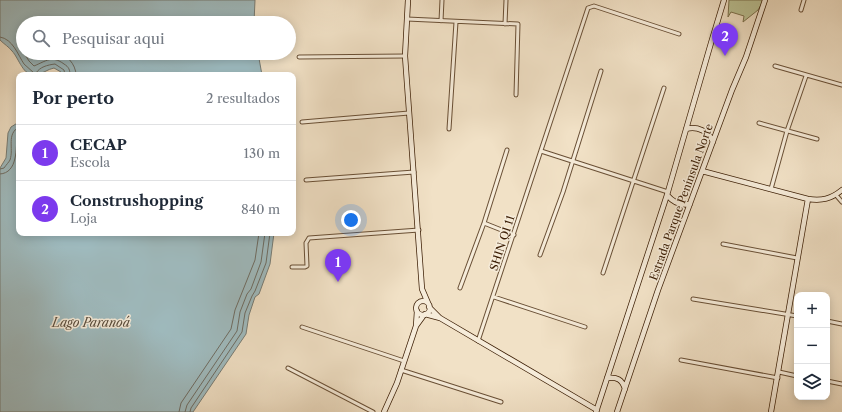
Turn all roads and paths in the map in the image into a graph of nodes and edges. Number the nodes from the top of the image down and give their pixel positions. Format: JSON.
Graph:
{"nodes":[{"id":1,"x":408,"y":0,"type":"edge"},
{"id":2,"x":442,"y":0,"type":"edge"},
{"id":3,"x":506,"y":0,"type":"edge"},
{"id":4,"x":724,"y":0,"type":"edge"},
{"id":5,"x":765,"y":0,"type":"edge"},
{"id":6,"x":804,"y":0,"type":"edge"},
{"id":7,"x":801,"y":10,"type":"dead end"},
{"id":8,"x":407,"y":19,"type":"junction"},
{"id":9,"x":441,"y":21,"type":"junction"},
{"id":10,"x":456,"y":22,"type":"junction"},
{"id":11,"x":505,"y":24,"type":"junction"},
{"id":12,"x":679,"y":34,"type":"dead end"},
{"id":13,"x":405,"y":56,"type":"junction"},
{"id":14,"x":299,"y":57,"type":"dead end"},
{"id":15,"x":775,"y":66,"type":"dead end"},
{"id":16,"x":602,"y":71,"type":"dead end"},
{"id":17,"x":806,"y":76,"type":"junction"},
{"id":18,"x":842,"y":85,"type":"edge"},
{"id":19,"x":664,"y":88,"type":"dead end"},
{"id":20,"x":516,"y":95,"type":"dead end"},
{"id":21,"x":410,"y":113,"type":"junction"},
{"id":22,"x":302,"y":122,"type":"dead end"},
{"id":23,"x":759,"y":123,"type":"dead end"},
{"id":24,"x":450,"y":129,"type":"dead end"},
{"id":25,"x":686,"y":129,"type":"junction"},
{"id":26,"x":788,"y":131,"type":"junction"},
{"id":27,"x":817,"y":139,"type":"dead end"},
{"id":28,"x":713,"y":142,"type":"junction"},
{"id":29,"x":507,"y":150,"type":"dead end"},
{"id":30,"x":541,"y":151,"type":"junction"},
{"id":31,"x":573,"y":161,"type":"junction"},
{"id":32,"x":702,"y":171,"type":"junction"},
{"id":33,"x":414,"y":172,"type":"junction"},
{"id":34,"x":306,"y":180,"type":"dead end"},
{"id":35,"x":633,"y":180,"type":"junction"},
{"id":36,"x":771,"y":189,"type":"junction"},
{"id":37,"x":842,"y":190,"type":"edge"},
{"id":38,"x":668,"y":194,"type":"junction"},
{"id":39,"x":836,"y":195,"type":"junction"},
{"id":40,"x":808,"y":199,"type":"junction"},
{"id":41,"x":842,"y":202,"type":"edge"},
{"id":42,"x":690,"y":204,"type":"junction"},
{"id":43,"x":484,"y":223,"type":"junction"},
{"id":44,"x":419,"y":230,"type":"junction"},
{"id":45,"x":514,"y":235,"type":"junction"},
{"id":46,"x":723,"y":244,"type":"dead end"},
{"id":47,"x":540,"y":255,"type":"dead end"},
{"id":48,"x":798,"y":258,"type":"junction"},
{"id":49,"x":292,"y":267,"type":"dead end"},
{"id":50,"x":603,"y":273,"type":"dead end"},
{"id":51,"x":460,"y":288,"type":"dead end"},
{"id":52,"x":422,"y":289,"type":"junction"},
{"id":53,"x":494,"y":297,"type":"junction"},
{"id":54,"x":693,"y":299,"type":"dead end"},
{"id":55,"x":418,"y":303,"type":"junction"},
{"id":56,"x":428,"y":305,"type":"junction"},
{"id":57,"x":417,"y":311,"type":"junction"},
{"id":58,"x":425,"y":314,"type":"junction"},
{"id":59,"x":789,"y":315,"type":"junction"},
{"id":60,"x":794,"y":316,"type":"edge"},
{"id":61,"x":440,"y":318,"type":"junction"},
{"id":62,"x":830,"y":322,"type":"edge"},
{"id":63,"x":842,"y":324,"type":"edge"},
{"id":64,"x":416,"y":326,"type":"junction"},
{"id":65,"x":302,"y":327,"type":"dead end"},
{"id":66,"x":584,"y":327,"type":"dead end"},
{"id":67,"x":478,"y":341,"type":"junction"},
{"id":68,"x":681,"y":360,"type":"dead end"},
{"id":69,"x":404,"y":361,"type":"junction"},
{"id":70,"x":288,"y":368,"type":"dead end"},
{"id":71,"x":401,"y":370,"type":"junction"},
{"id":72,"x":779,"y":372,"type":"junction"},
{"id":73,"x":794,"y":375,"type":"edge"},
{"id":74,"x":608,"y":378,"type":"junction"},
{"id":75,"x":778,"y":378,"type":"junction"},
{"id":76,"x":830,"y":382,"type":"edge"},
{"id":77,"x":842,"y":384,"type":"edge"},
{"id":78,"x":625,"y":389,"type":"junction"},
{"id":79,"x":502,"y":402,"type":"dead end"},
{"id":80,"x":596,"y":411,"type":"edge"},
{"id":81,"x":374,"y":412,"type":"edge"},
{"id":82,"x":384,"y":412,"type":"edge"},
{"id":83,"x":617,"y":412,"type":"edge"},
{"id":84,"x":771,"y":412,"type":"edge"}],
"edges":[{"from":1,"to":8,"type":"street"},
{"from":2,"to":9,"type":"street"},
{"from":3,"to":11,"type":"street"},
{"from":4,"to":25,"type":"street","name":"Estrada Parque Península Norte"},
{"from":5,"to":28,"type":"street","name":"Estrada Parque Península Norte"},
{"from":6,"to":7,"type":"street"},
{"from":8,"to":9,"type":"street"},
{"from":8,"to":13,"type":"street"},
{"from":9,"to":10,"type":"street"},
{"from":10,"to":11,"type":"street"},
{"from":10,"to":24,"type":"street"},
{"from":11,"to":20,"type":"street"},
{"from":12,"to":30,"type":"street","name":"SHIN QI 11"},
{"from":13,"to":14,"type":"street"},
{"from":13,"to":21,"type":"street"},
{"from":15,"to":17,"type":"street"},
{"from":16,"to":31,"type":"street"},
{"from":17,"to":18,"type":"street"},
{"from":17,"to":26,"type":"street"},
{"from":19,"to":35,"type":"street"},
{"from":21,"to":22,"type":"street"},
{"from":21,"to":33,"type":"street"},
{"from":23,"to":26,"type":"street"},
{"from":25,"to":28,"type":"street"},
{"from":25,"to":38,"type":"street","name":"Estrada Parque Península Norte"},
{"from":26,"to":27,"type":"street"},
{"from":26,"to":36,"type":"street"},
{"from":28,"to":32,"type":"street","name":"Estrada Parque Península Norte"},
{"from":29,"to":43,"type":"street"},
{"from":30,"to":31,"type":"street"},
{"from":30,"to":45,"type":"street","name":"SHIN QI 11"},
{"from":31,"to":35,"type":"street"},
{"from":31,"to":47,"type":"street"},
{"from":32,"to":36,"type":"street"},
{"from":32,"to":42,"type":"street","name":"Estrada Parque Península Norte"},
{"from":33,"to":34,"type":"street"},
{"from":33,"to":44,"type":"street"},
{"from":35,"to":38,"type":"street"},
{"from":35,"to":50,"type":"street"},
{"from":36,"to":40,"type":"street"},
{"from":37,"to":39,"type":"street"},
{"from":38,"to":42,"type":"street"},
{"from":38,"to":74,"type":"street","name":"Estrada Parque Península Norte"},
{"from":39,"to":40,"type":"street"},
{"from":39,"to":41,"type":"street"},
{"from":40,"to":48,"type":"street"},
{"from":42,"to":78,"type":"street","name":"Estrada Parque Península Norte"},
{"from":43,"to":45,"type":"street"},
{"from":43,"to":51,"type":"street"},
{"from":44,"to":49,"type":"street"},
{"from":44,"to":52,"type":"street"},
{"from":45,"to":53,"type":"street","name":"SHIN QI 11"},
{"from":46,"to":48,"type":"street"},
{"from":48,"to":59,"type":"street"},
{"from":52,"to":55,"type":"street"},
{"from":52,"to":56,"type":"street"},
{"from":53,"to":66,"type":"street"},
{"from":53,"to":67,"type":"street","name":"SHIN QI 11"},
{"from":54,"to":59,"type":"street"},
{"from":55,"to":56,"type":"street"},
{"from":55,"to":57,"type":"street"},
{"from":56,"to":58,"type":"street"},
{"from":56,"to":61,"type":"street"},
{"from":57,"to":58,"type":"street"},
{"from":57,"to":64,"type":"street"},
{"from":58,"to":61,"type":"street"},
{"from":58,"to":64,"type":"street"},
{"from":59,"to":60,"type":"street"},
{"from":59,"to":72,"type":"street"},
{"from":61,"to":67,"type":"street"},
{"from":62,"to":63,"type":"street"},
{"from":64,"to":69,"type":"street"},
{"from":65,"to":69,"type":"street"},
{"from":67,"to":80,"type":"street"},
{"from":68,"to":75,"type":"street"},
{"from":69,"to":71,"type":"street"},
{"from":70,"to":81,"type":"street"},
{"from":71,"to":79,"type":"street"},
{"from":71,"to":82,"type":"street"},
{"from":72,"to":73,"type":"street"},
{"from":72,"to":75,"type":"street"},
{"from":74,"to":78,"type":"street"},
{"from":74,"to":80,"type":"street","name":"Estrada Parque Península Norte"},
{"from":75,"to":84,"type":"street"},
{"from":76,"to":77,"type":"street"},
{"from":78,"to":83,"type":"street","name":"Estrada Parque Península Norte"}]}
